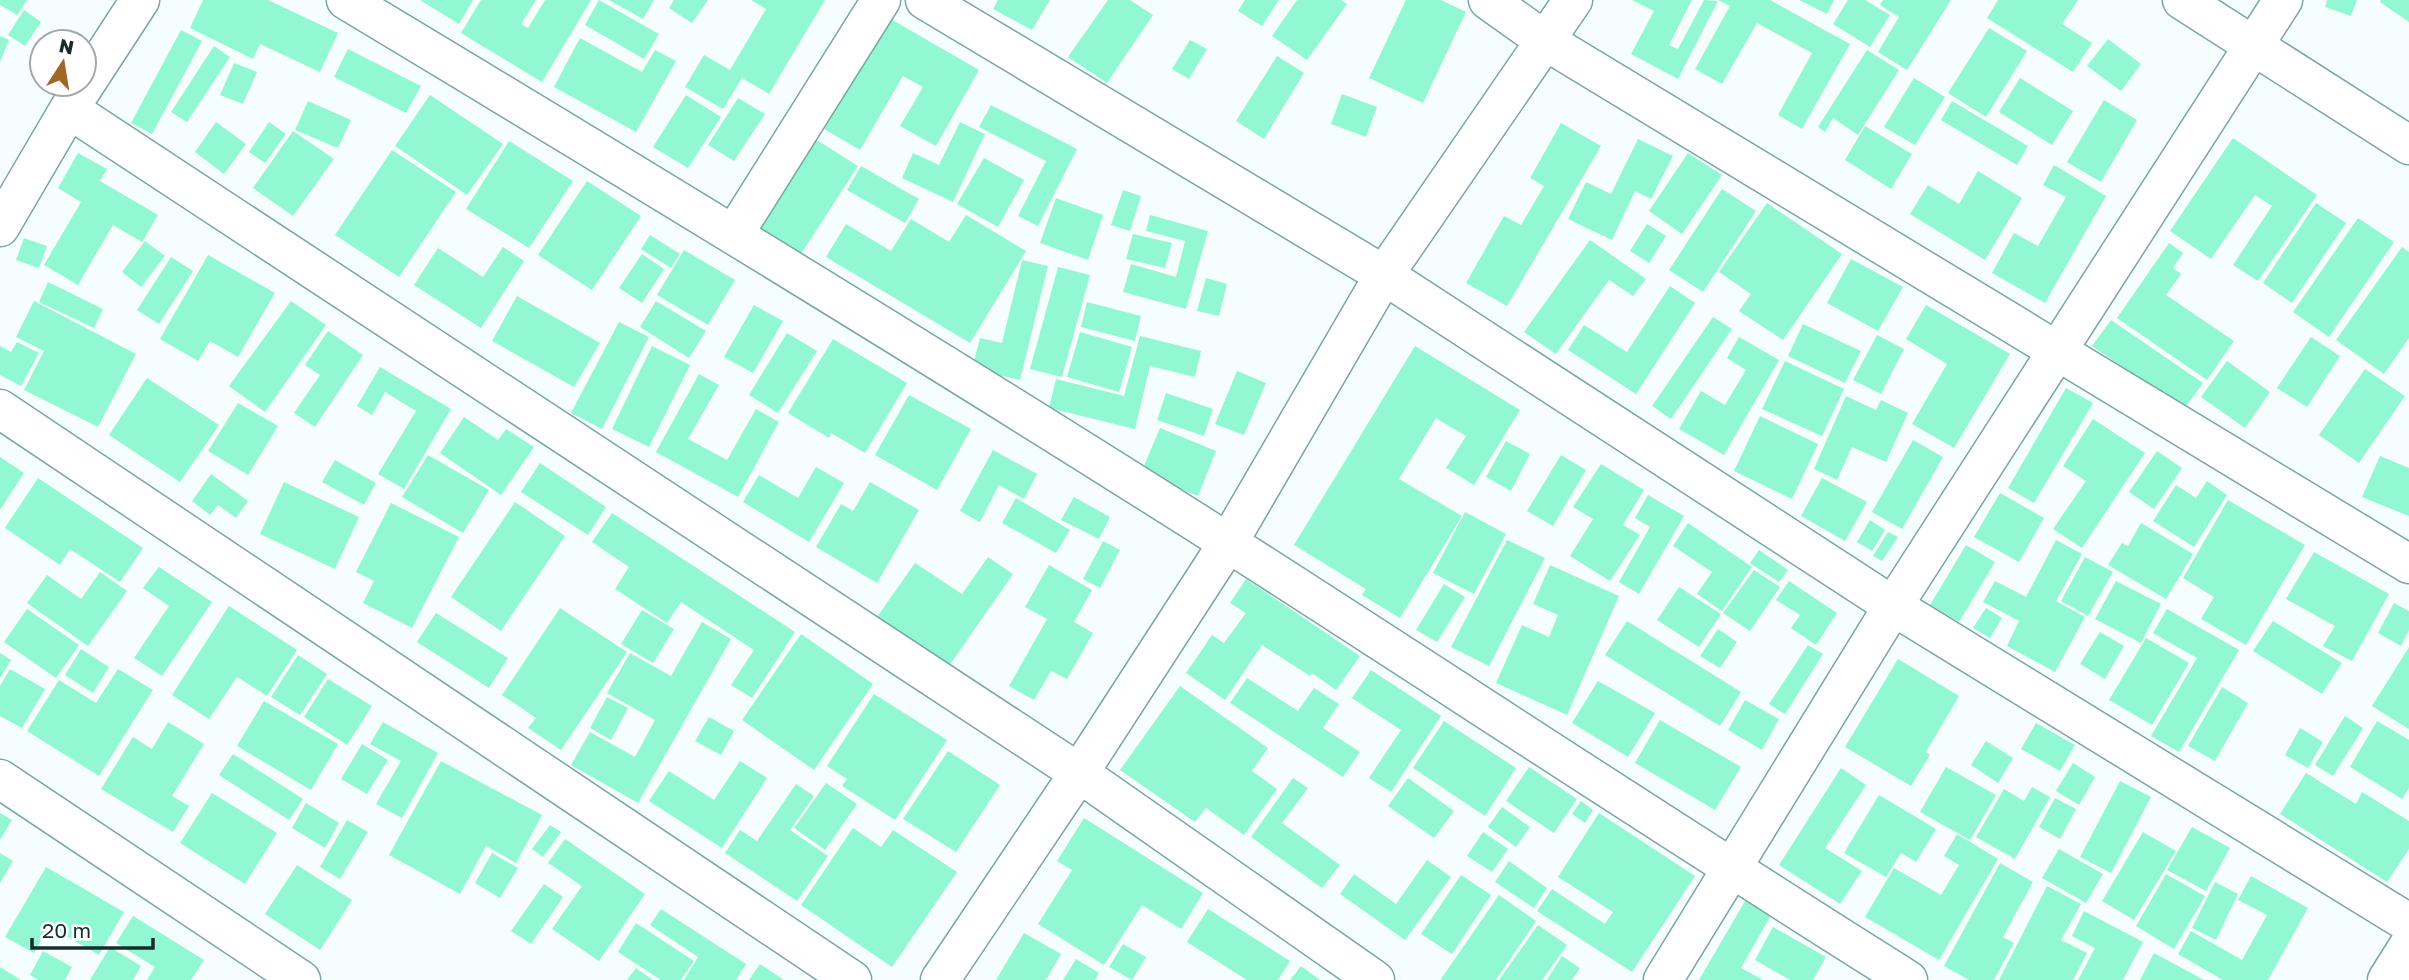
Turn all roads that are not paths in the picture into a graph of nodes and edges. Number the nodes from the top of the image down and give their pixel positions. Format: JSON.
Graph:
{"nodes":[{"id":1,"x":140,"y":0,"type":"edge"},
{"id":2,"x":346,"y":0,"type":"edge"},
{"id":3,"x":881,"y":0,"type":"edge"},
{"id":4,"x":925,"y":0,"type":"edge"},
{"id":5,"x":1488,"y":0,"type":"edge"},
{"id":6,"x":1573,"y":0,"type":"edge"},
{"id":7,"x":2182,"y":0,"type":"edge"},
{"id":8,"x":2283,"y":0,"type":"edge"},
{"id":9,"x":1544,"y":40,"type":"junction"},
{"id":10,"x":2254,"y":47,"type":"junction"},
{"id":11,"x":69,"y":109,"type":"junction"},
{"id":12,"x":2409,"y":145,"type":"edge"},
{"id":13,"x":3,"y":215,"type":"edge"},
{"id":14,"x":734,"y":234,"type":"junction"},
{"id":15,"x":1384,"y":275,"type":"junction"},
{"id":16,"x":2058,"y":351,"type":"junction"},
{"id":17,"x":0,"y":408,"type":"edge"},
{"id":18,"x":1228,"y":543,"type":"junction"},
{"id":19,"x":2409,"y":564,"type":"edge"},
{"id":20,"x":1893,"y":606,"type":"junction"},
{"id":21,"x":1079,"y":773,"type":"junction"},
{"id":22,"x":0,"y":779,"type":"edge"},
{"id":23,"x":1732,"y":870,"type":"junction"},
{"id":24,"x":2409,"y":923,"type":"edge"},
{"id":25,"x":2409,"y":945,"type":"edge"},
{"id":26,"x":301,"y":980,"type":"edge"},
{"id":27,"x":852,"y":980,"type":"edge"},
{"id":28,"x":940,"y":980,"type":"edge"},
{"id":29,"x":1375,"y":980,"type":"edge"},
{"id":30,"x":1663,"y":980,"type":"edge"},
{"id":31,"x":1908,"y":980,"type":"edge"},
{"id":32,"x":2387,"y":980,"type":"edge"}],
"edges":[{"from":1,"to":11,"type":"street"},
{"from":2,"to":14,"type":"street"},
{"from":3,"to":14,"type":"street"},
{"from":4,"to":15,"type":"street"},
{"from":5,"to":9,"type":"street"},
{"from":6,"to":9,"type":"street"},
{"from":7,"to":10,"type":"street"},
{"from":8,"to":10,"type":"street"},
{"from":9,"to":15,"type":"street"},
{"from":9,"to":16,"type":"street"},
{"from":10,"to":12,"type":"street"},
{"from":10,"to":16,"type":"street"},
{"from":11,"to":13,"type":"street"},
{"from":11,"to":21,"type":"street"},
{"from":14,"to":18,"type":"street"},
{"from":15,"to":18,"type":"street"},
{"from":15,"to":20,"type":"street"},
{"from":16,"to":19,"type":"street"},
{"from":16,"to":20,"type":"street"},
{"from":17,"to":27,"type":"street"},
{"from":18,"to":21,"type":"street"},
{"from":18,"to":23,"type":"street"},
{"from":20,"to":23,"type":"street"},
{"from":20,"to":24,"type":"street"},
{"from":21,"to":28,"type":"street"},
{"from":21,"to":29,"type":"street"},
{"from":22,"to":26,"type":"street"},
{"from":23,"to":30,"type":"street"},
{"from":23,"to":31,"type":"street"},
{"from":25,"to":32,"type":"street"}]}
